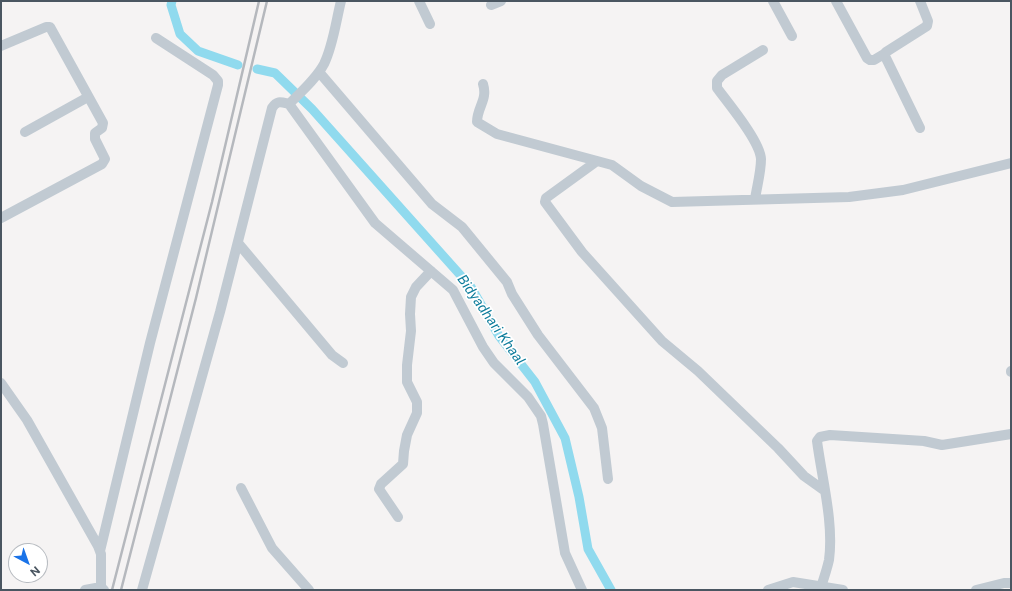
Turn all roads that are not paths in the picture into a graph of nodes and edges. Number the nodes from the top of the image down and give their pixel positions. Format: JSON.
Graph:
{"nodes":[{"id":1,"x":341,"y":1,"type":"edge"},
{"id":2,"x":419,"y":1,"type":"edge"},
{"id":3,"x":501,"y":1,"type":"edge"},
{"id":4,"x":773,"y":1,"type":"edge"},
{"id":5,"x":836,"y":1,"type":"edge"},
{"id":6,"x":920,"y":1,"type":"edge"},
{"id":7,"x":491,"y":5,"type":"dead end"},
{"id":8,"x":430,"y":24,"type":"dead end"},
{"id":9,"x":792,"y":36,"type":"dead end"},
{"id":10,"x":156,"y":38,"type":"dead end"},
{"id":11,"x":1,"y":46,"type":"edge"},
{"id":12,"x":763,"y":50,"type":"dead end"},
{"id":13,"x":884,"y":54,"type":"junction"},
{"id":14,"x":319,"y":72,"type":"junction"},
{"id":15,"x":483,"y":84,"type":"dead end"},
{"id":16,"x":88,"y":97,"type":"junction"},
{"id":17,"x":289,"y":104,"type":"junction"},
{"id":18,"x":920,"y":128,"type":"dead end"},
{"id":19,"x":25,"y":132,"type":"dead end"},
{"id":20,"x":597,"y":162,"type":"junction"},
{"id":21,"x":1011,"y":163,"type":"edge"},
{"id":22,"x":755,"y":199,"type":"junction"},
{"id":23,"x":1,"y":218,"type":"edge"},
{"id":24,"x":238,"y":243,"type":"junction"},
{"id":25,"x":431,"y":270,"type":"junction"},
{"id":26,"x":343,"y":363,"type":"dead end"},
{"id":27,"x":1,"y":383,"type":"edge"},
{"id":28,"x":1011,"y":434,"type":"edge"},
{"id":29,"x":608,"y":478,"type":"dead end"},
{"id":30,"x":240,"y":488,"type":"dead end"},
{"id":31,"x":825,"y":491,"type":"junction"},
{"id":32,"x":398,"y":517,"type":"dead end"},
{"id":33,"x":100,"y":551,"type":"junction"},
{"id":34,"x":1011,"y":583,"type":"edge"},
{"id":35,"x":822,"y":587,"type":"junction"},
{"id":36,"x":102,"y":589,"type":"edge"},
{"id":37,"x":84,"y":590,"type":"edge"},
{"id":38,"x":142,"y":590,"type":"edge"},
{"id":39,"x":309,"y":590,"type":"edge"},
{"id":40,"x":582,"y":590,"type":"edge"},
{"id":41,"x":768,"y":590,"type":"edge"},
{"id":42,"x":843,"y":590,"type":"edge"},
{"id":43,"x":976,"y":590,"type":"edge"}],
"edges":[{"from":1,"to":14,"type":"street"},
{"from":2,"to":8,"type":"street"},
{"from":3,"to":7,"type":"street"},
{"from":4,"to":9,"type":"street"},
{"from":5,"to":13,"type":"street"},
{"from":6,"to":13,"type":"street"},
{"from":10,"to":33,"type":"street"},
{"from":11,"to":16,"type":"street"},
{"from":12,"to":22,"type":"street"},
{"from":13,"to":18,"type":"street"},
{"from":14,"to":17,"type":"street"},
{"from":14,"to":29,"type":"street"},
{"from":15,"to":20,"type":"street"},
{"from":16,"to":19,"type":"street"},
{"from":16,"to":23,"type":"street"},
{"from":17,"to":24,"type":"street"},
{"from":17,"to":25,"type":"street"},
{"from":20,"to":22,"type":"street"},
{"from":20,"to":31,"type":"street"},
{"from":21,"to":22,"type":"street"},
{"from":24,"to":26,"type":"street"},
{"from":24,"to":38,"type":"street"},
{"from":25,"to":32,"type":"street"},
{"from":25,"to":40,"type":"street"},
{"from":27,"to":33,"type":"street"},
{"from":28,"to":31,"type":"street"},
{"from":30,"to":39,"type":"street"},
{"from":31,"to":35,"type":"street"},
{"from":33,"to":36,"type":"street"},
{"from":34,"to":43,"type":"street"},
{"from":35,"to":41,"type":"street"},
{"from":35,"to":42,"type":"street"},
{"from":36,"to":37,"type":"street"}]}
